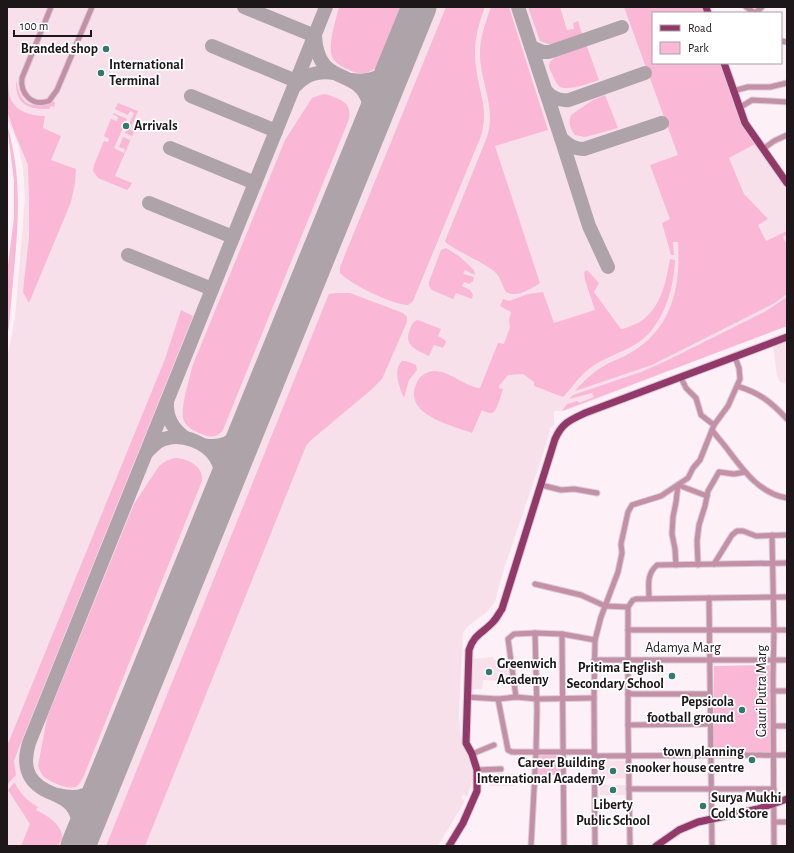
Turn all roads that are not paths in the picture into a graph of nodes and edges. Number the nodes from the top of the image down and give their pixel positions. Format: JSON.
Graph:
{"nodes":[{"id":1,"x":50,"y":7,"type":"edge"},
{"id":2,"x":92,"y":7,"type":"edge"},
{"id":3,"x":724,"y":64,"type":"edge"},
{"id":4,"x":787,"y":83,"type":"edge"},
{"id":5,"x":733,"y":91,"type":"junction"},
{"id":6,"x":787,"y":102,"type":"edge"},
{"id":7,"x":739,"y":108,"type":"junction"},
{"id":8,"x":787,"y":136,"type":"edge"},
{"id":9,"x":763,"y":149,"type":"junction"},
{"id":10,"x":786,"y":178,"type":"edge"},
{"id":11,"x":787,"y":337,"type":"edge"},
{"id":12,"x":735,"y":357,"type":"junction"},
{"id":13,"x":681,"y":378,"type":"junction"},
{"id":14,"x":737,"y":386,"type":"junction"},
{"id":15,"x":787,"y":419,"type":"edge"},
{"id":16,"x":714,"y":425,"type":"junction"},
{"id":17,"x":712,"y":430,"type":"junction"},
{"id":18,"x":745,"y":472,"type":"junction"},
{"id":19,"x":541,"y":485,"type":"junction"},
{"id":20,"x":678,"y":485,"type":"junction"},
{"id":21,"x":597,"y":493,"type":"dead end"},
{"id":22,"x":707,"y":496,"type":"junction"},
{"id":23,"x":787,"y":498,"type":"edge"},
{"id":24,"x":772,"y":535,"type":"junction"},
{"id":25,"x":787,"y":536,"type":"edge"},
{"id":26,"x":772,"y":563,"type":"junction"},
{"id":27,"x":714,"y":564,"type":"junction"},
{"id":28,"x":787,"y":564,"type":"edge"},
{"id":29,"x":676,"y":565,"type":"junction"},
{"id":30,"x":698,"y":565,"type":"junction"},
{"id":31,"x":535,"y":584,"type":"dead end"},
{"id":32,"x":773,"y":597,"type":"junction"},
{"id":33,"x":787,"y":597,"type":"edge"},
{"id":34,"x":649,"y":598,"type":"junction"},
{"id":35,"x":709,"y":598,"type":"junction"},
{"id":36,"x":605,"y":606,"type":"junction"},
{"id":37,"x":628,"y":607,"type":"junction"},
{"id":38,"x":709,"y":629,"type":"junction"},
{"id":39,"x":628,"y":630,"type":"junction"},
{"id":40,"x":774,"y":630,"type":"junction"},
{"id":41,"x":787,"y":630,"type":"edge"},
{"id":42,"x":535,"y":633,"type":"junction"},
{"id":43,"x":562,"y":634,"type":"junction"},
{"id":44,"x":595,"y":640,"type":"junction"},
{"id":45,"x":594,"y":660,"type":"junction"},
{"id":46,"x":628,"y":660,"type":"junction"},
{"id":47,"x":710,"y":660,"type":"junction"},
{"id":48,"x":773,"y":660,"type":"junction"},
{"id":49,"x":787,"y":660,"type":"edge"},
{"id":50,"x":773,"y":691,"type":"junction"},
{"id":51,"x":787,"y":691,"type":"edge"},
{"id":52,"x":628,"y":694,"type":"junction"},
{"id":53,"x":710,"y":694,"type":"junction"},
{"id":54,"x":467,"y":697,"type":"junction"},
{"id":55,"x":516,"y":697,"type":"junction"},
{"id":56,"x":562,"y":698,"type":"junction"},
{"id":57,"x":594,"y":698,"type":"junction"},
{"id":58,"x":498,"y":699,"type":"junction"},
{"id":59,"x":537,"y":699,"type":"junction"},
{"id":60,"x":710,"y":724,"type":"junction"},
{"id":61,"x":628,"y":725,"type":"junction"},
{"id":62,"x":774,"y":726,"type":"junction"},
{"id":63,"x":787,"y":726,"type":"edge"},
{"id":64,"x":494,"y":745,"type":"dead end"},
{"id":65,"x":563,"y":751,"type":"junction"},
{"id":66,"x":536,"y":753,"type":"junction"},
{"id":67,"x":472,"y":754,"type":"junction"},
{"id":68,"x":594,"y":754,"type":"junction"},
{"id":69,"x":773,"y":755,"type":"junction"},
{"id":70,"x":787,"y":755,"type":"edge"},
{"id":71,"x":629,"y":756,"type":"junction"},
{"id":72,"x":711,"y":756,"type":"junction"},
{"id":73,"x":501,"y":769,"type":"dead end"},
{"id":74,"x":477,"y":770,"type":"junction"},
{"id":75,"x":629,"y":789,"type":"junction"},
{"id":76,"x":712,"y":789,"type":"junction"},
{"id":77,"x":774,"y":789,"type":"junction"},
{"id":78,"x":787,"y":799,"type":"edge"},
{"id":79,"x":774,"y":804,"type":"junction"},
{"id":80,"x":712,"y":818,"type":"junction"},
{"id":81,"x":774,"y":822,"type":"junction"},
{"id":82,"x":787,"y":822,"type":"edge"},
{"id":83,"x":449,"y":846,"type":"edge"},
{"id":84,"x":531,"y":846,"type":"edge"},
{"id":85,"x":564,"y":846,"type":"edge"},
{"id":86,"x":595,"y":846,"type":"edge"},
{"id":87,"x":630,"y":846,"type":"edge"},
{"id":88,"x":656,"y":846,"type":"edge"},
{"id":89,"x":712,"y":846,"type":"edge"},
{"id":90,"x":774,"y":846,"type":"edge"}],
"edges":[{"from":1,"to":2,"type":"street"},
{"from":3,"to":5,"type":"main road"},
{"from":4,"to":5,"type":"street"},
{"from":5,"to":7,"type":"main road"},
{"from":6,"to":7,"type":"street"},
{"from":7,"to":9,"type":"main road"},
{"from":8,"to":9,"type":"street"},
{"from":9,"to":10,"type":"main road"},
{"from":11,"to":12,"type":"main road"},
{"from":12,"to":13,"type":"main road"},
{"from":12,"to":14,"type":"street"},
{"from":13,"to":16,"type":"street"},
{"from":13,"to":19,"type":"main road"},
{"from":14,"to":15,"type":"street"},
{"from":14,"to":16,"type":"street"},
{"from":16,"to":17,"type":"street"},
{"from":17,"to":18,"type":"street"},
{"from":17,"to":20,"type":"street"},
{"from":18,"to":22,"type":"street"},
{"from":18,"to":23,"type":"street"},
{"from":19,"to":21,"type":"street"},
{"from":19,"to":54,"type":"main road"},
{"from":20,"to":22,"type":"street"},
{"from":20,"to":29,"type":"street"},
{"from":20,"to":36,"type":"street"},
{"from":22,"to":30,"type":"street"},
{"from":24,"to":25,"type":"street"},
{"from":24,"to":26,"type":"street","name":"Gauri Putra Marg"},
{"from":24,"to":27,"type":"street"},
{"from":26,"to":27,"type":"street"},
{"from":26,"to":28,"type":"street"},
{"from":26,"to":32,"type":"street","name":"Gauri Putra Marg"},
{"from":27,"to":30,"type":"street"},
{"from":29,"to":30,"type":"street"},
{"from":29,"to":34,"type":"street"},
{"from":31,"to":36,"type":"street"},
{"from":32,"to":33,"type":"street"},
{"from":32,"to":35,"type":"street"},
{"from":32,"to":40,"type":"street","name":"Gauri Putra Marg"},
{"from":34,"to":35,"type":"street"},
{"from":34,"to":37,"type":"street"},
{"from":35,"to":38,"type":"street"},
{"from":36,"to":37,"type":"street"},
{"from":36,"to":44,"type":"street"},
{"from":37,"to":39,"type":"street"},
{"from":38,"to":39,"type":"street"},
{"from":38,"to":40,"type":"street"},
{"from":38,"to":47,"type":"street"},
{"from":39,"to":46,"type":"street"},
{"from":40,"to":41,"type":"street"},
{"from":40,"to":48,"type":"street","name":"Gauri Putra Marg"},
{"from":42,"to":43,"type":"street"},
{"from":42,"to":55,"type":"street"},
{"from":42,"to":59,"type":"street"},
{"from":43,"to":44,"type":"street"},
{"from":43,"to":56,"type":"street"},
{"from":44,"to":45,"type":"street"},
{"from":45,"to":46,"type":"street","name":"Adamya Marg"},
{"from":45,"to":57,"type":"street"},
{"from":46,"to":47,"type":"street","name":"Adamya Marg"},
{"from":46,"to":52,"type":"street"},
{"from":47,"to":48,"type":"street","name":"Adamya Marg"},
{"from":47,"to":53,"type":"street"},
{"from":48,"to":49,"type":"street","name":"Adamya Marg"},
{"from":48,"to":50,"type":"street","name":"Gauri Putra Marg"},
{"from":50,"to":51,"type":"street"},
{"from":50,"to":62,"type":"street","name":"Gauri Putra Marg"},
{"from":52,"to":53,"type":"street"},
{"from":52,"to":61,"type":"street"},
{"from":53,"to":60,"type":"street"},
{"from":54,"to":58,"type":"street"},
{"from":54,"to":67,"type":"main road"},
{"from":55,"to":58,"type":"street"},
{"from":55,"to":59,"type":"street"},
{"from":56,"to":57,"type":"street"},
{"from":56,"to":59,"type":"street"},
{"from":56,"to":65,"type":"street"},
{"from":57,"to":68,"type":"street"},
{"from":58,"to":66,"type":"street"},
{"from":59,"to":66,"type":"street"},
{"from":60,"to":61,"type":"street"},
{"from":60,"to":72,"type":"street"},
{"from":61,"to":71,"type":"street"},
{"from":62,"to":63,"type":"street"},
{"from":62,"to":69,"type":"street","name":"Gauri Putra Marg"},
{"from":64,"to":67,"type":"street"},
{"from":65,"to":66,"type":"street"},
{"from":65,"to":68,"type":"street"},
{"from":65,"to":85,"type":"street"},
{"from":66,"to":84,"type":"street"},
{"from":67,"to":74,"type":"main road"},
{"from":68,"to":71,"type":"street"},
{"from":68,"to":86,"type":"street"},
{"from":69,"to":70,"type":"street"},
{"from":69,"to":72,"type":"street"},
{"from":69,"to":77,"type":"street","name":"Gauri Putra Marg"},
{"from":71,"to":72,"type":"street"},
{"from":71,"to":75,"type":"street"},
{"from":72,"to":76,"type":"street"},
{"from":73,"to":74,"type":"street"},
{"from":74,"to":83,"type":"main road"},
{"from":75,"to":76,"type":"street"},
{"from":75,"to":87,"type":"street"},
{"from":76,"to":77,"type":"street"},
{"from":76,"to":80,"type":"street"},
{"from":77,"to":79,"type":"street","name":"Gauri Putra Marg"},
{"from":78,"to":79,"type":"main road"},
{"from":79,"to":80,"type":"main road"},
{"from":79,"to":81,"type":"street","name":"Gauri Putra Marg"},
{"from":80,"to":88,"type":"main road"},
{"from":80,"to":89,"type":"street"},
{"from":81,"to":82,"type":"street"},
{"from":81,"to":90,"type":"street","name":"Gauri Putra Marg"}]}
